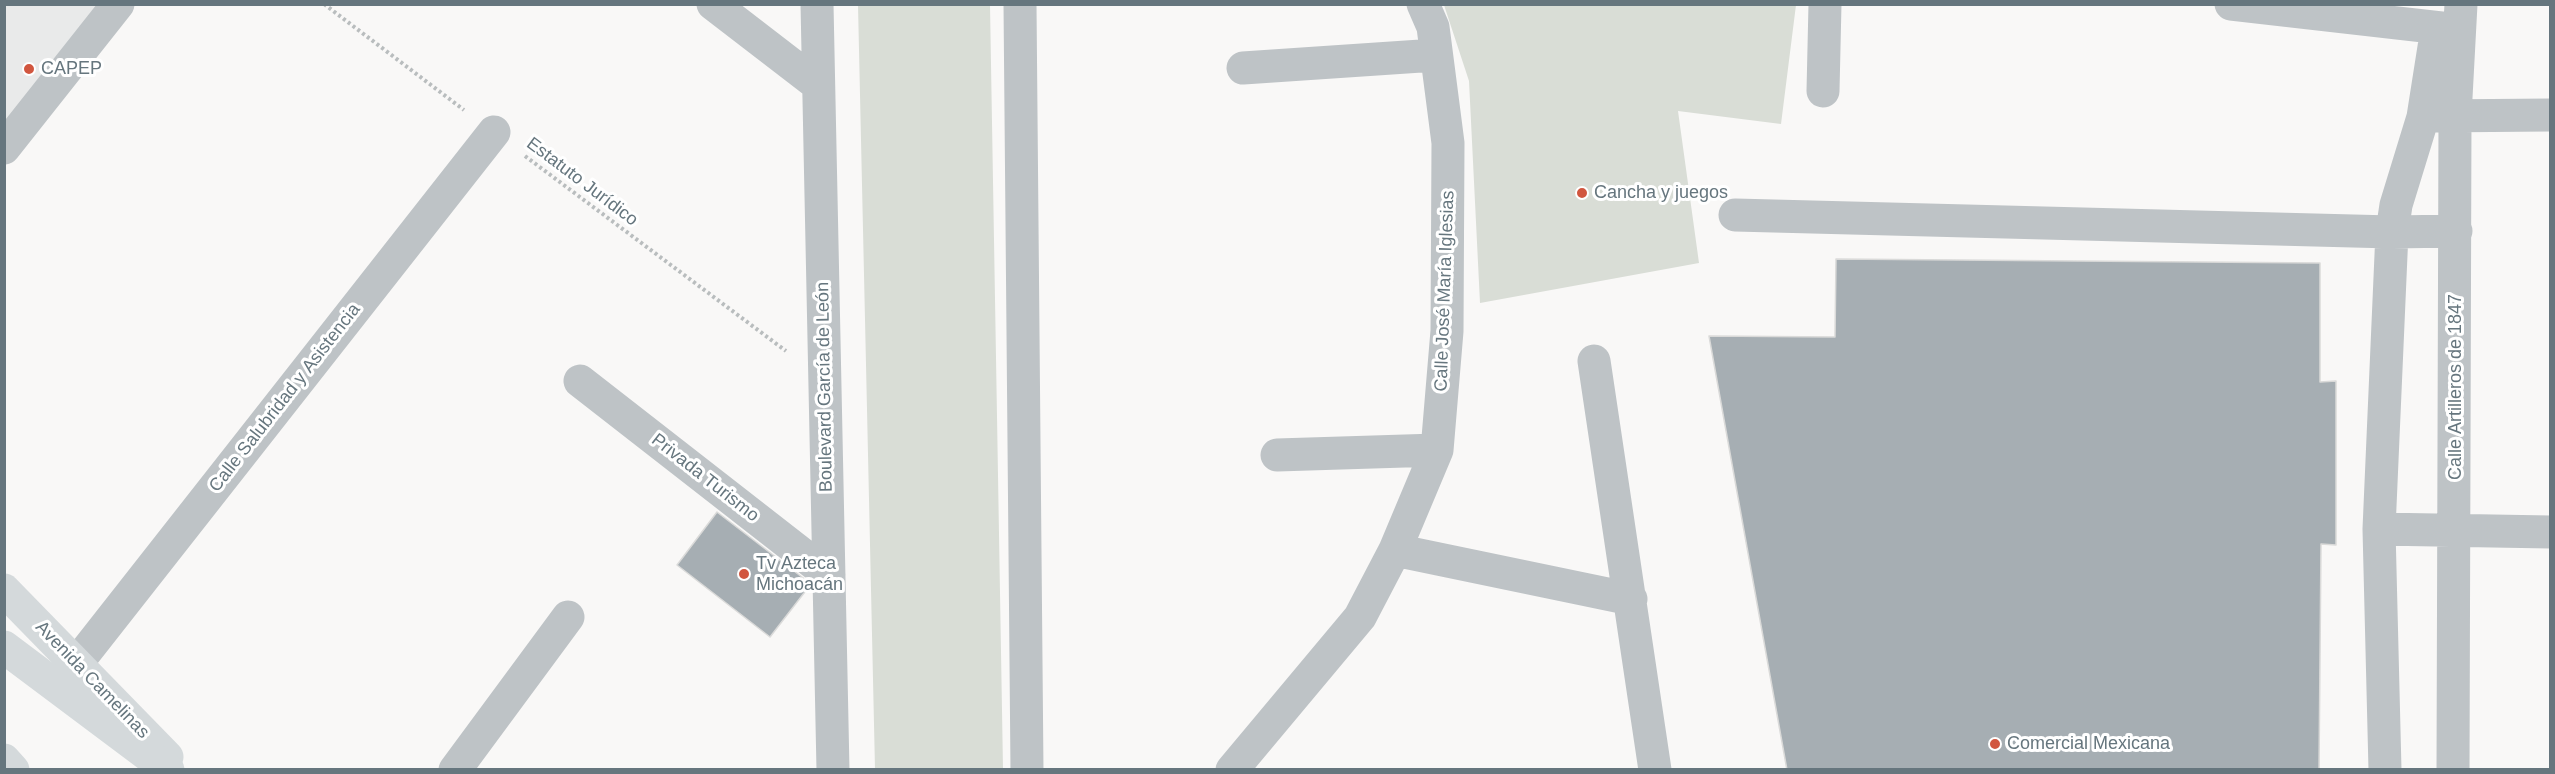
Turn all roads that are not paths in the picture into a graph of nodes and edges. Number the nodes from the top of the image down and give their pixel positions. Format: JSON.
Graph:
{"nodes":[{"id":1,"x":118,"y":4,"type":"edge"},
{"id":2,"x":713,"y":4,"type":"edge"},
{"id":3,"x":817,"y":4,"type":"edge"},
{"id":4,"x":1020,"y":4,"type":"edge"},
{"id":5,"x":1423,"y":4,"type":"edge"},
{"id":6,"x":1825,"y":4,"type":"edge"},
{"id":7,"x":2231,"y":4,"type":"edge"},
{"id":8,"x":2453,"y":21,"type":"edge"},
{"id":9,"x":1436,"y":55,"type":"junction"},
{"id":10,"x":1243,"y":68,"type":"dead end"},
{"id":11,"x":817,"y":84,"type":"junction"},
{"id":12,"x":1823,"y":91,"type":"dead end"},
{"id":13,"x":2550,"y":115,"type":"edge"},
{"id":14,"x":2455,"y":116,"type":"junction"},
{"id":15,"x":2422,"y":117,"type":"junction"},
{"id":16,"x":494,"y":132,"type":"road end"},
{"id":17,"x":4,"y":148,"type":"edge"},
{"id":18,"x":1735,"y":214,"type":"dead end"},
{"id":19,"x":2456,"y":231,"type":"junction"},
{"id":20,"x":2392,"y":232,"type":"junction"},
{"id":21,"x":1594,"y":361,"type":"dead end"},
{"id":22,"x":580,"y":381,"type":"dead end"},
{"id":23,"x":1437,"y":450,"type":"junction"},
{"id":24,"x":1277,"y":455,"type":"dead end"},
{"id":25,"x":2379,"y":529,"type":"junction"},
{"id":26,"x":2455,"y":530,"type":"junction"},
{"id":27,"x":2550,"y":532,"type":"edge"},
{"id":28,"x":1395,"y":550,"type":"junction"},
{"id":29,"x":829,"y":575,"type":"junction"},
{"id":30,"x":4,"y":590,"type":"edge"},
{"id":31,"x":1631,"y":599,"type":"junction"},
{"id":32,"x":568,"y":617,"type":"dead end"},
{"id":33,"x":4,"y":647,"type":"edge"},
{"id":34,"x":76,"y":664,"type":"junction"},
{"id":35,"x":4,"y":760,"type":"edge"},
{"id":36,"x":13,"y":770,"type":"edge"},
{"id":37,"x":168,"y":770,"type":"edge"},
{"id":38,"x":179,"y":770,"type":"edge"},
{"id":39,"x":455,"y":770,"type":"edge"},
{"id":40,"x":833,"y":770,"type":"edge"},
{"id":41,"x":1027,"y":770,"type":"edge"},
{"id":42,"x":1232,"y":770,"type":"edge"},
{"id":43,"x":1655,"y":770,"type":"edge"},
{"id":44,"x":2385,"y":770,"type":"edge"},
{"id":45,"x":2453,"y":770,"type":"edge"}],
"edges":[{"from":1,"to":17,"type":"street"},
{"from":2,"to":11,"type":"street"},
{"from":3,"to":11,"type":"street","name":"Boulevard García de León"},
{"from":4,"to":41,"type":"street"},
{"from":5,"to":9,"type":"street","name":"Calle José María Iglesias"},
{"from":6,"to":12,"type":"street"},
{"from":7,"to":8,"type":"street"},
{"from":8,"to":14,"type":"street","name":"Calle Artilleros de 1847"},
{"from":8,"to":15,"type":"street"},
{"from":9,"to":10,"type":"street"},
{"from":9,"to":23,"type":"street","name":"Calle José María Iglesias"},
{"from":11,"to":29,"type":"street","name":"Boulevard García de León"},
{"from":13,"to":14,"type":"street"},
{"from":14,"to":15,"type":"street"},
{"from":14,"to":19,"type":"street","name":"Calle Artilleros de 1847"},
{"from":15,"to":20,"type":"street"},
{"from":16,"to":34,"type":"street","name":"Calle Salubridad y Asistencia"},
{"from":18,"to":20,"type":"street"},
{"from":19,"to":20,"type":"street"},
{"from":19,"to":26,"type":"street","name":"Calle Artilleros de 1847"},
{"from":20,"to":25,"type":"street"},
{"from":21,"to":31,"type":"street"},
{"from":22,"to":29,"type":"street","name":"Privada Turismo"},
{"from":23,"to":24,"type":"street"},
{"from":23,"to":28,"type":"street","name":"Calle José María Iglesias"},
{"from":25,"to":26,"type":"street"},
{"from":25,"to":44,"type":"street"},
{"from":26,"to":27,"type":"street"},
{"from":26,"to":45,"type":"street","name":"Calle Artilleros de 1847"},
{"from":28,"to":31,"type":"street"},
{"from":28,"to":42,"type":"street","name":"Calle José María Iglesias"},
{"from":29,"to":40,"type":"street","name":"Boulevard García de León"},
{"from":30,"to":34,"type":"main road","name":"Avenida Camelinas"},
{"from":31,"to":43,"type":"street"},
{"from":32,"to":39,"type":"street"},
{"from":33,"to":37,"type":"main road","name":"Avenida Camelinas"},
{"from":34,"to":38,"type":"main road","name":"Avenida Camelinas"},
{"from":35,"to":36,"type":"main road"}]}
